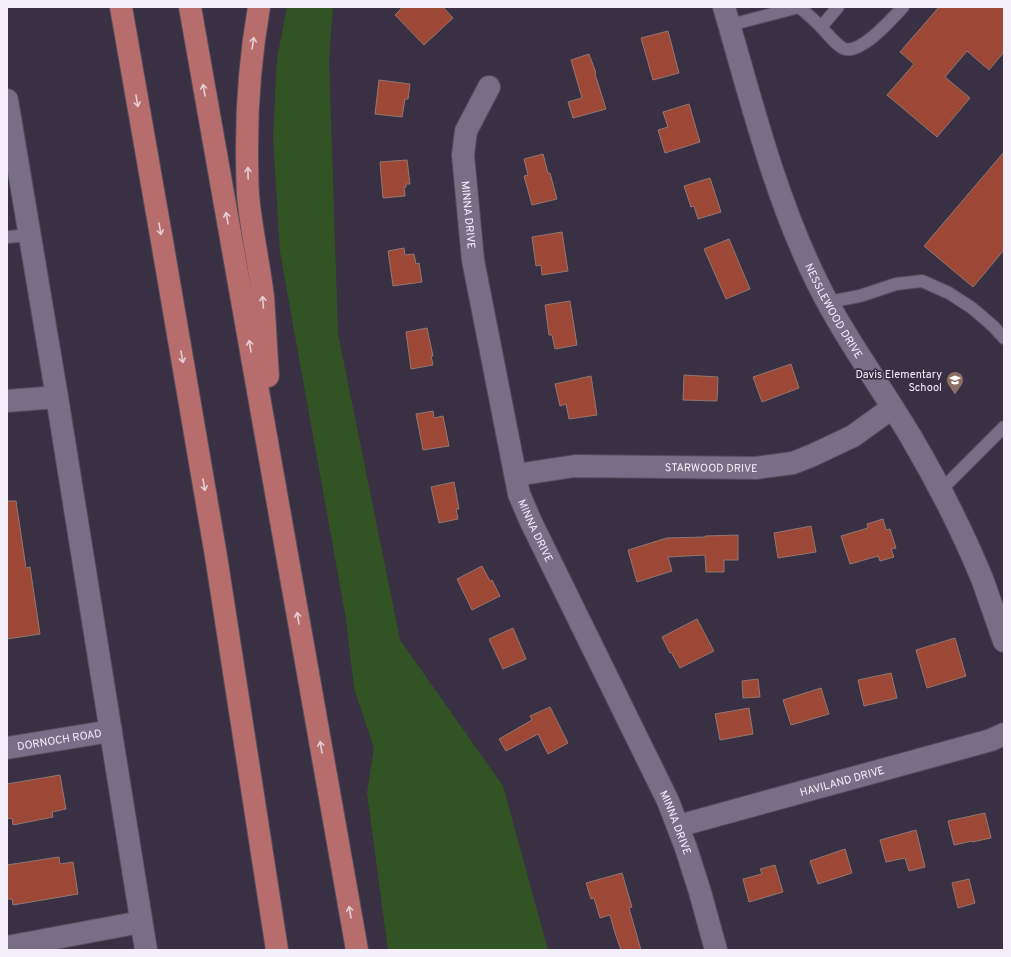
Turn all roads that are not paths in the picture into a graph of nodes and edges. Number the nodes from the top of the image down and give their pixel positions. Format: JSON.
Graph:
{"nodes":[{"id":1,"x":113,"y":7,"type":"edge"},
{"id":2,"x":121,"y":7,"type":"edge"},
{"id":3,"x":190,"y":7,"type":"edge"},
{"id":4,"x":259,"y":7,"type":"edge"},
{"id":5,"x":799,"y":7,"type":"edge"},
{"id":6,"x":838,"y":7,"type":"edge"},
{"id":7,"x":903,"y":7,"type":"edge"},
{"id":8,"x":727,"y":16,"type":"edge"},
{"id":9,"x":821,"y":27,"type":"junction"},
{"id":10,"x":132,"y":70,"type":"junction"},
{"id":11,"x":489,"y":87,"type":"dead end"},
{"id":12,"x":7,"y":100,"type":"edge"},
{"id":13,"x":30,"y":235,"type":"junction"},
{"id":14,"x":7,"y":237,"type":"edge"},
{"id":15,"x":828,"y":302,"type":"junction"},
{"id":16,"x":1004,"y":338,"type":"edge"},
{"id":17,"x":57,"y":397,"type":"junction"},
{"id":18,"x":7,"y":401,"type":"edge"},
{"id":19,"x":892,"y":408,"type":"junction"},
{"id":20,"x":1004,"y":427,"type":"edge"},
{"id":21,"x":516,"y":475,"type":"junction"},
{"id":22,"x":274,"y":481,"type":"junction"},
{"id":23,"x":940,"y":490,"type":"junction"},
{"id":24,"x":1004,"y":640,"type":"edge"},
{"id":25,"x":111,"y":731,"type":"junction"},
{"id":26,"x":1004,"y":734,"type":"edge"},
{"id":27,"x":7,"y":748,"type":"edge"},
{"id":28,"x":678,"y":826,"type":"junction"},
{"id":29,"x":141,"y":922,"type":"junction"},
{"id":30,"x":7,"y":947,"type":"edge"},
{"id":31,"x":146,"y":950,"type":"edge"},
{"id":32,"x":277,"y":950,"type":"edge"},
{"id":33,"x":356,"y":950,"type":"edge"},
{"id":34,"x":716,"y":950,"type":"edge"}],
"edges":[{"from":1,"to":10,"type":"highway"},
{"from":2,"to":10,"type":"highway"},
{"from":22,"to":3,"type":"highway","one_way":true},
{"from":22,"to":4,"type":"highway","one_way":true},
{"from":5,"to":8,"type":"lane"},
{"from":5,"to":9,"type":"lane"},
{"from":6,"to":9,"type":"lane"},
{"from":7,"to":9,"type":"lane"},
{"from":8,"to":15,"type":"street","name":"NESSLEWOOD DRIVE"},
{"from":10,"to":32,"type":"highway","one_way":true},
{"from":11,"to":21,"type":"street","name":"MINNA DRIVE"},
{"from":12,"to":13,"type":"street"},
{"from":13,"to":14,"type":"lane"},
{"from":13,"to":17,"type":"street"},
{"from":15,"to":16,"type":"lane"},
{"from":15,"to":19,"type":"street","name":"NESSLEWOOD DRIVE"},
{"from":17,"to":18,"type":"street"},
{"from":17,"to":25,"type":"street"},
{"from":19,"to":21,"type":"street","name":"STARWOOD DRIVE"},
{"from":19,"to":23,"type":"street","name":"NESSLEWOOD DRIVE"},
{"from":20,"to":23,"type":"lane"},
{"from":21,"to":28,"type":"street","name":"MINNA DRIVE"},
{"from":33,"to":22,"type":"highway","one_way":true},
{"from":23,"to":24,"type":"street","name":"NESSLEWOOD DRIVE"},
{"from":25,"to":27,"type":"street","name":"DORNOCH ROAD"},
{"from":25,"to":29,"type":"street"},
{"from":26,"to":28,"type":"street","name":"HAVILAND DRIVE"},
{"from":28,"to":34,"type":"street","name":"MINNA DRIVE"},
{"from":29,"to":30,"type":"street"},
{"from":29,"to":31,"type":"street"}]}
